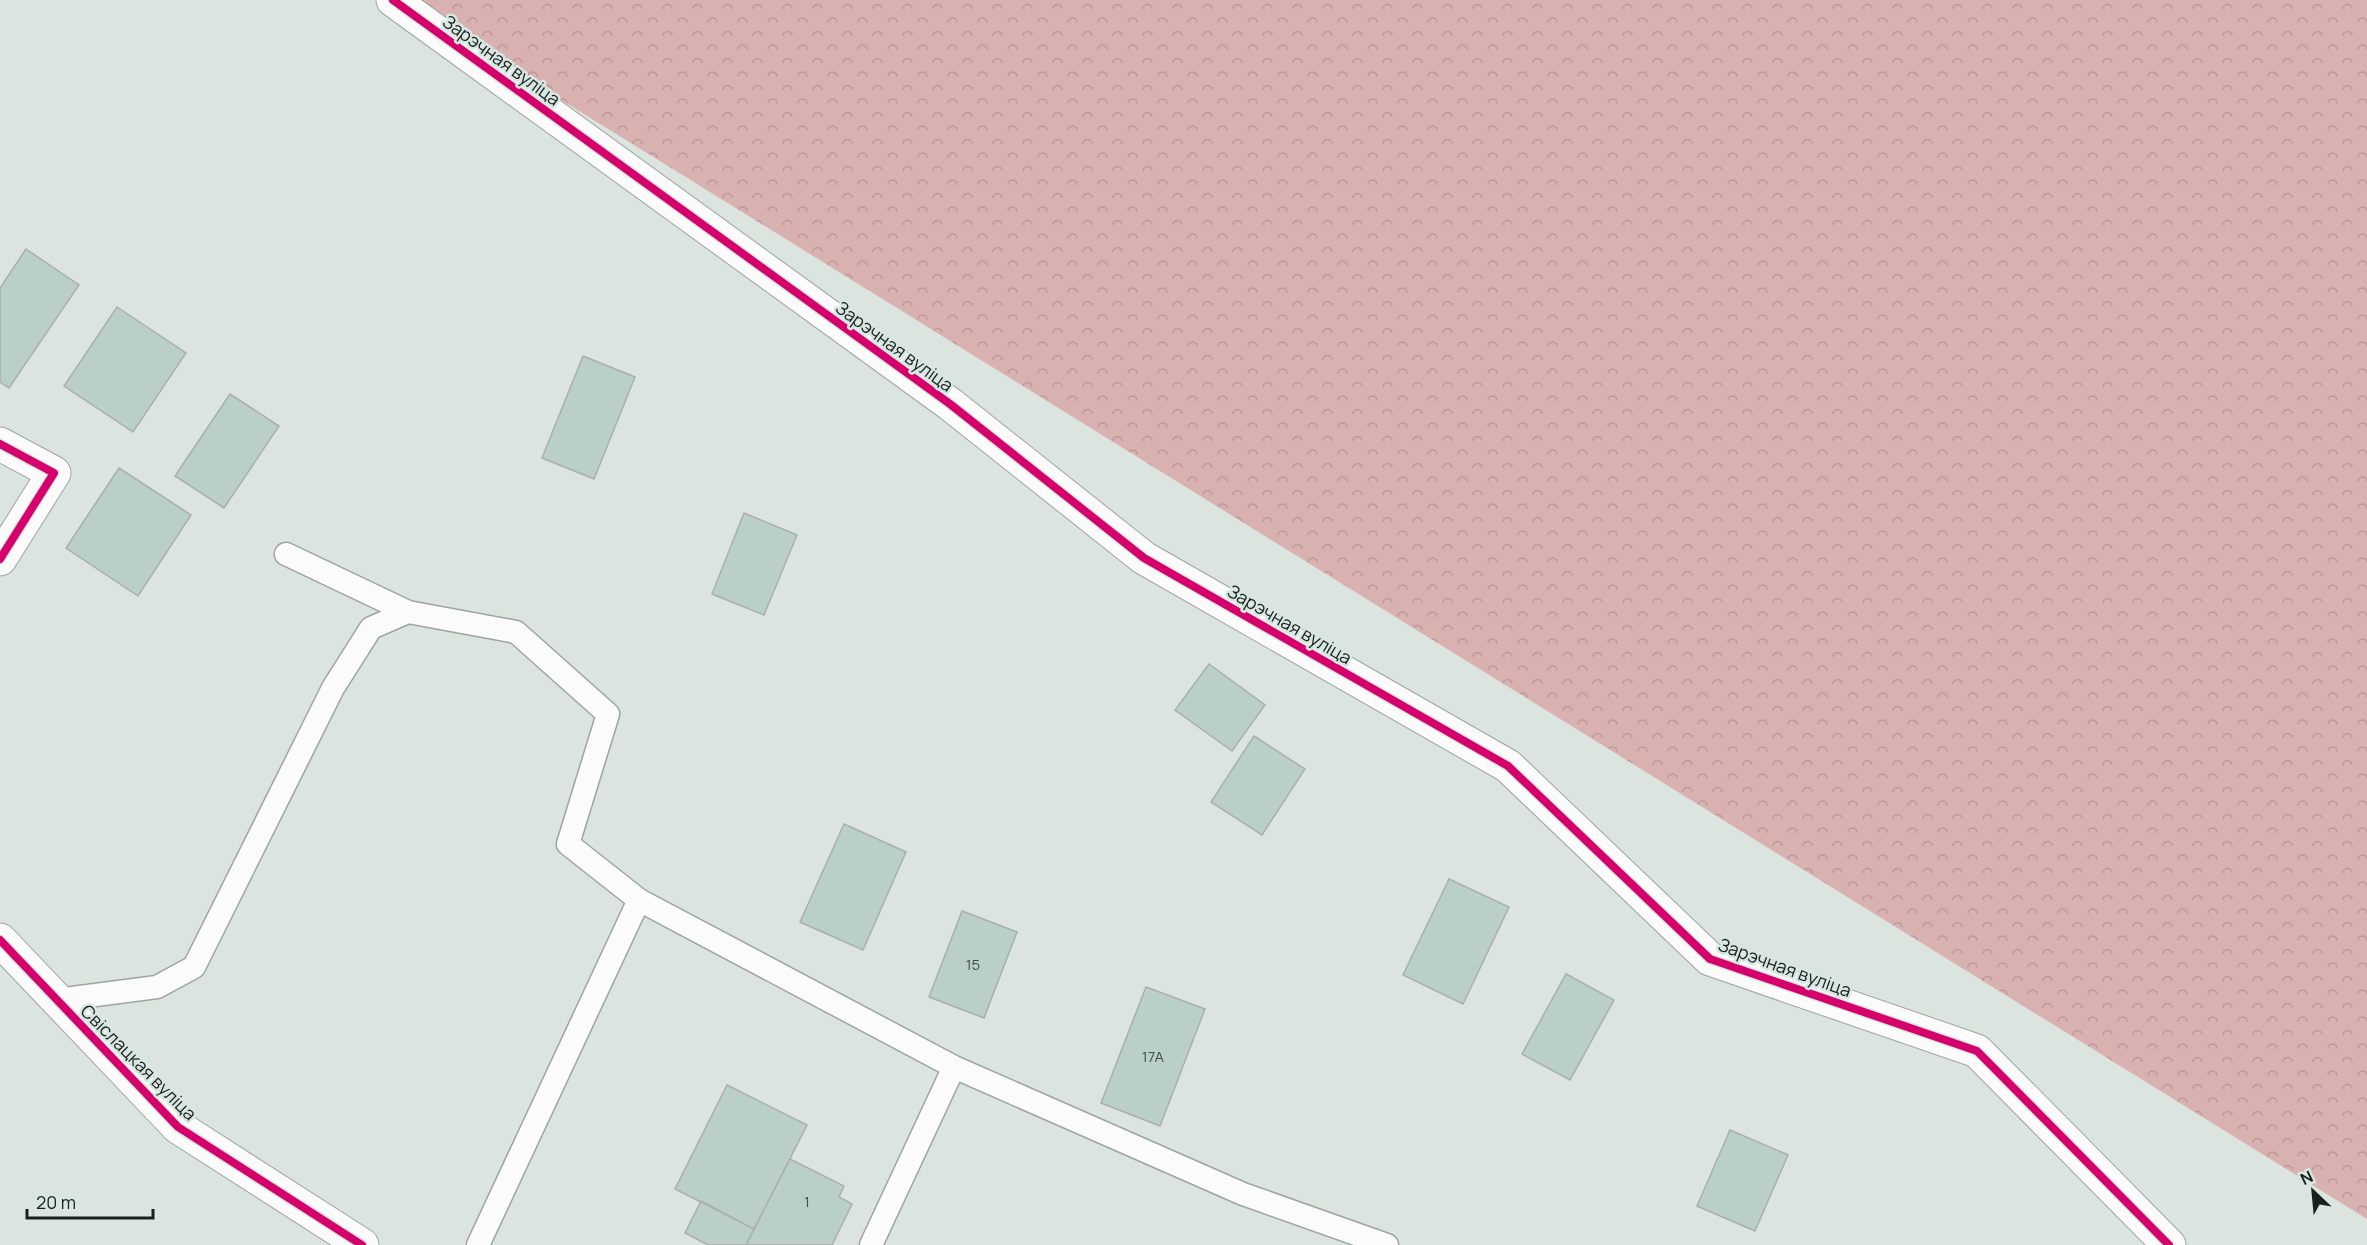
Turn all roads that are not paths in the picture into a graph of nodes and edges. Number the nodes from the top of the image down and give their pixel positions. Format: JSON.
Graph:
{"nodes":[{"id":1,"x":393,"y":0,"type":"edge"},
{"id":2,"x":0,"y":444,"type":"edge"},
{"id":3,"x":286,"y":554,"type":"dead end"},
{"id":4,"x":0,"y":559,"type":"edge"},
{"id":5,"x":408,"y":612,"type":"junction"},
{"id":6,"x":639,"y":900,"type":"junction"},
{"id":7,"x":0,"y":940,"type":"edge"},
{"id":8,"x":57,"y":1000,"type":"junction"},
{"id":9,"x":954,"y":1067,"type":"junction"},
{"id":10,"x":362,"y":1245,"type":"edge"},
{"id":11,"x":478,"y":1245,"type":"edge"},
{"id":12,"x":871,"y":1245,"type":"edge"},
{"id":13,"x":1387,"y":1245,"type":"edge"},
{"id":14,"x":2169,"y":1245,"type":"edge"}],
"edges":[{"from":1,"to":14,"type":"street","name":"Зарэчная вуліца"},
{"from":2,"to":4,"type":"street"},
{"from":3,"to":5,"type":"lane"},
{"from":5,"to":6,"type":"lane"},
{"from":5,"to":8,"type":"lane"},
{"from":6,"to":9,"type":"lane"},
{"from":6,"to":11,"type":"lane"},
{"from":7,"to":8,"type":"street","name":"Свіслацкая вуліца"},
{"from":8,"to":10,"type":"street","name":"Свіслацкая вуліца"},
{"from":9,"to":12,"type":"lane"},
{"from":9,"to":13,"type":"lane"}]}
